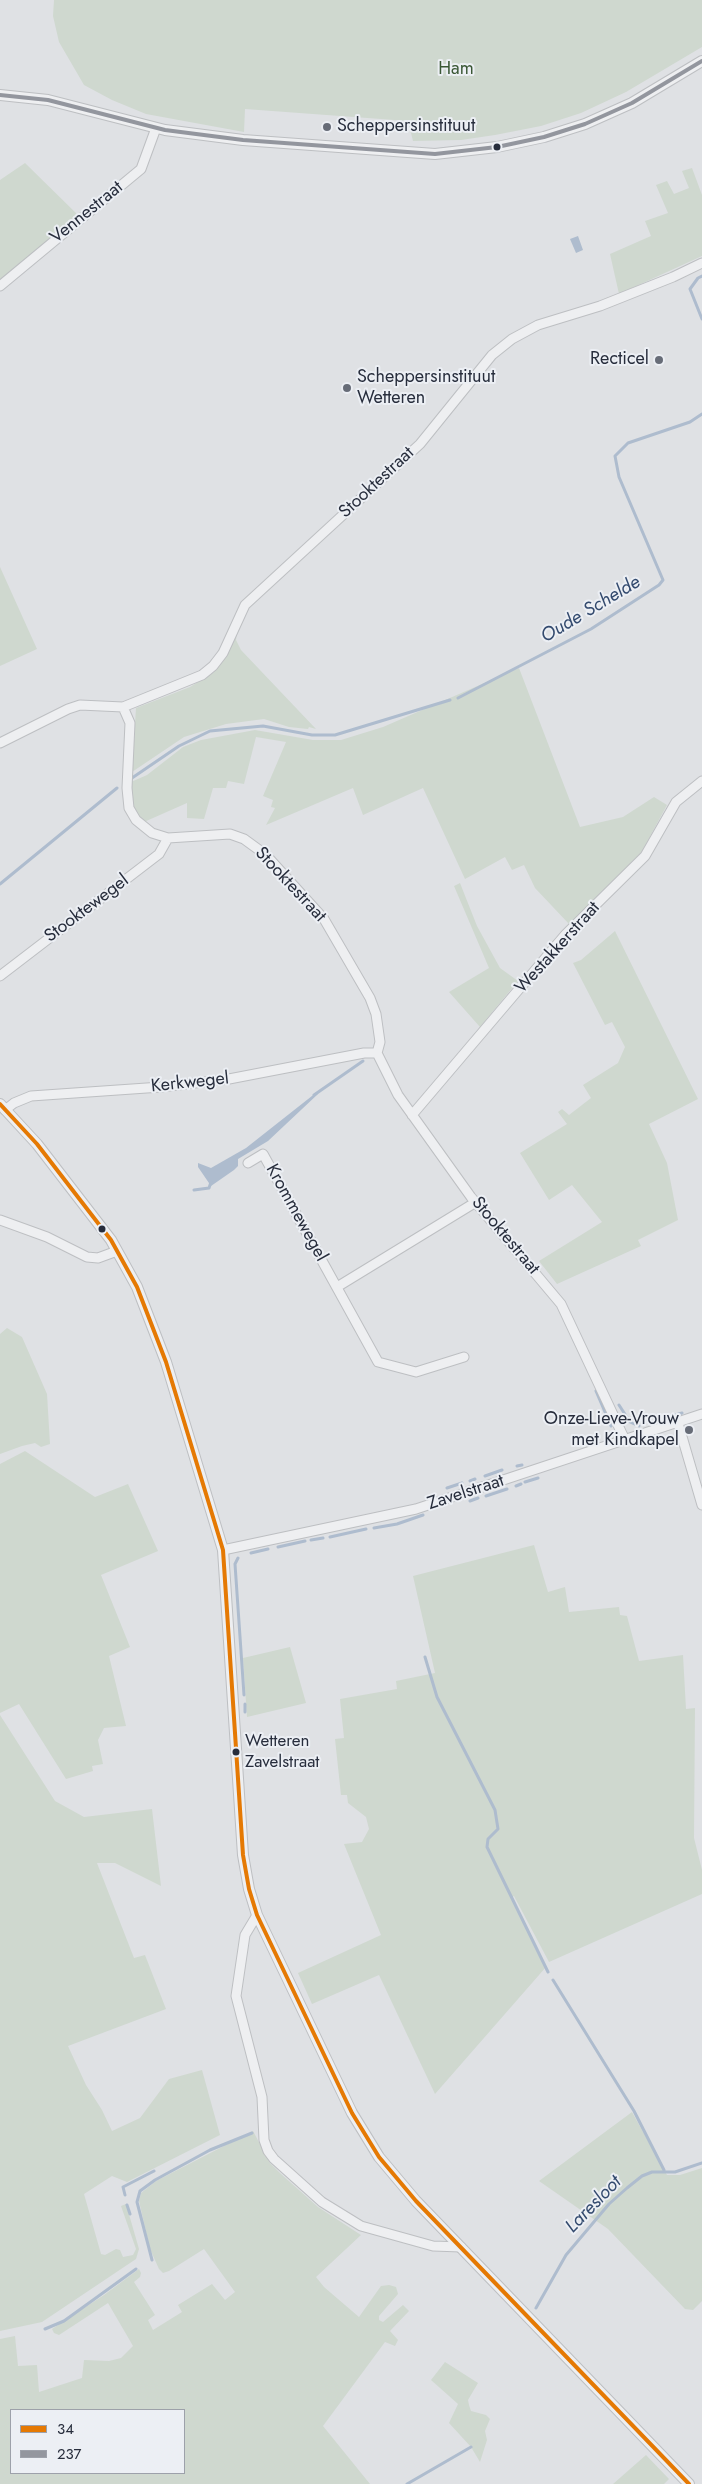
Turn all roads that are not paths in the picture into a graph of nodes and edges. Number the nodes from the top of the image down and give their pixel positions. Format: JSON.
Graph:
{"nodes":[{"id":1,"x":702,"y":61,"type":"edge"},
{"id":2,"x":0,"y":95,"type":"edge"},
{"id":3,"x":156,"y":128,"type":"junction"},
{"id":4,"x":702,"y":263,"type":"edge"},
{"id":5,"x":0,"y":286,"type":"edge"},
{"id":6,"x":123,"y":708,"type":"junction"},
{"id":7,"x":0,"y":743,"type":"edge"},
{"id":8,"x":702,"y":782,"type":"edge"},
{"id":9,"x":168,"y":838,"type":"junction"},
{"id":10,"x":0,"y":976,"type":"edge"},
{"id":11,"x":377,"y":1053,"type":"junction"},
{"id":12,"x":3,"y":1107,"type":"edge"},
{"id":13,"x":412,"y":1115,"type":"junction"},
{"id":14,"x":248,"y":1162,"type":"dead end"},
{"id":15,"x":476,"y":1202,"type":"junction"},
{"id":16,"x":0,"y":1220,"type":"edge"},
{"id":17,"x":117,"y":1251,"type":"junction"},
{"id":18,"x":337,"y":1287,"type":"junction"},
{"id":19,"x":464,"y":1357,"type":"dead end"},
{"id":20,"x":702,"y":1414,"type":"edge"},
{"id":21,"x":678,"y":1423,"type":"junction"},
{"id":22,"x":625,"y":1440,"type":"junction"},
{"id":23,"x":702,"y":1505,"type":"edge"},
{"id":24,"x":223,"y":1550,"type":"junction"},
{"id":25,"x":257,"y":1916,"type":"junction"},
{"id":26,"x":461,"y":2247,"type":"junction"},
{"id":27,"x":689,"y":2484,"type":"edge"}],
"edges":[{"from":1,"to":3,"type":"street"},
{"from":2,"to":3,"type":"street"},
{"from":3,"to":5,"type":"street","name":"Vennestraat"},
{"from":4,"to":6,"type":"street","name":"Stooktestraat"},
{"from":6,"to":7,"type":"street"},
{"from":6,"to":9,"type":"street","name":"Stooktestraat"},
{"from":8,"to":13,"type":"street","name":"Westakkerstraat"},
{"from":9,"to":10,"type":"street","name":"Stooktewegel"},
{"from":9,"to":11,"type":"street","name":"Stooktestraat"},
{"from":11,"to":12,"type":"street","name":"Kerkwegel"},
{"from":11,"to":13,"type":"street","name":"Stooktestraat"},
{"from":12,"to":17,"type":"street"},
{"from":13,"to":15,"type":"street","name":"Stooktestraat"},
{"from":14,"to":18,"type":"street","name":"Krommewegel"},
{"from":15,"to":18,"type":"street"},
{"from":15,"to":22,"type":"street","name":"Stooktestraat"},
{"from":16,"to":17,"type":"street"},
{"from":17,"to":24,"type":"street"},
{"from":18,"to":19,"type":"street","name":"Krommewegel"},
{"from":20,"to":21,"type":"street","name":"Zavelstraat"},
{"from":21,"to":22,"type":"street","name":"Zavelstraat"},
{"from":21,"to":23,"type":"street"},
{"from":22,"to":24,"type":"street","name":"Zavelstraat"},
{"from":24,"to":25,"type":"street"},
{"from":25,"to":26,"type":"street"},
{"from":25,"to":26,"type":"street"},
{"from":26,"to":27,"type":"street"}]}
